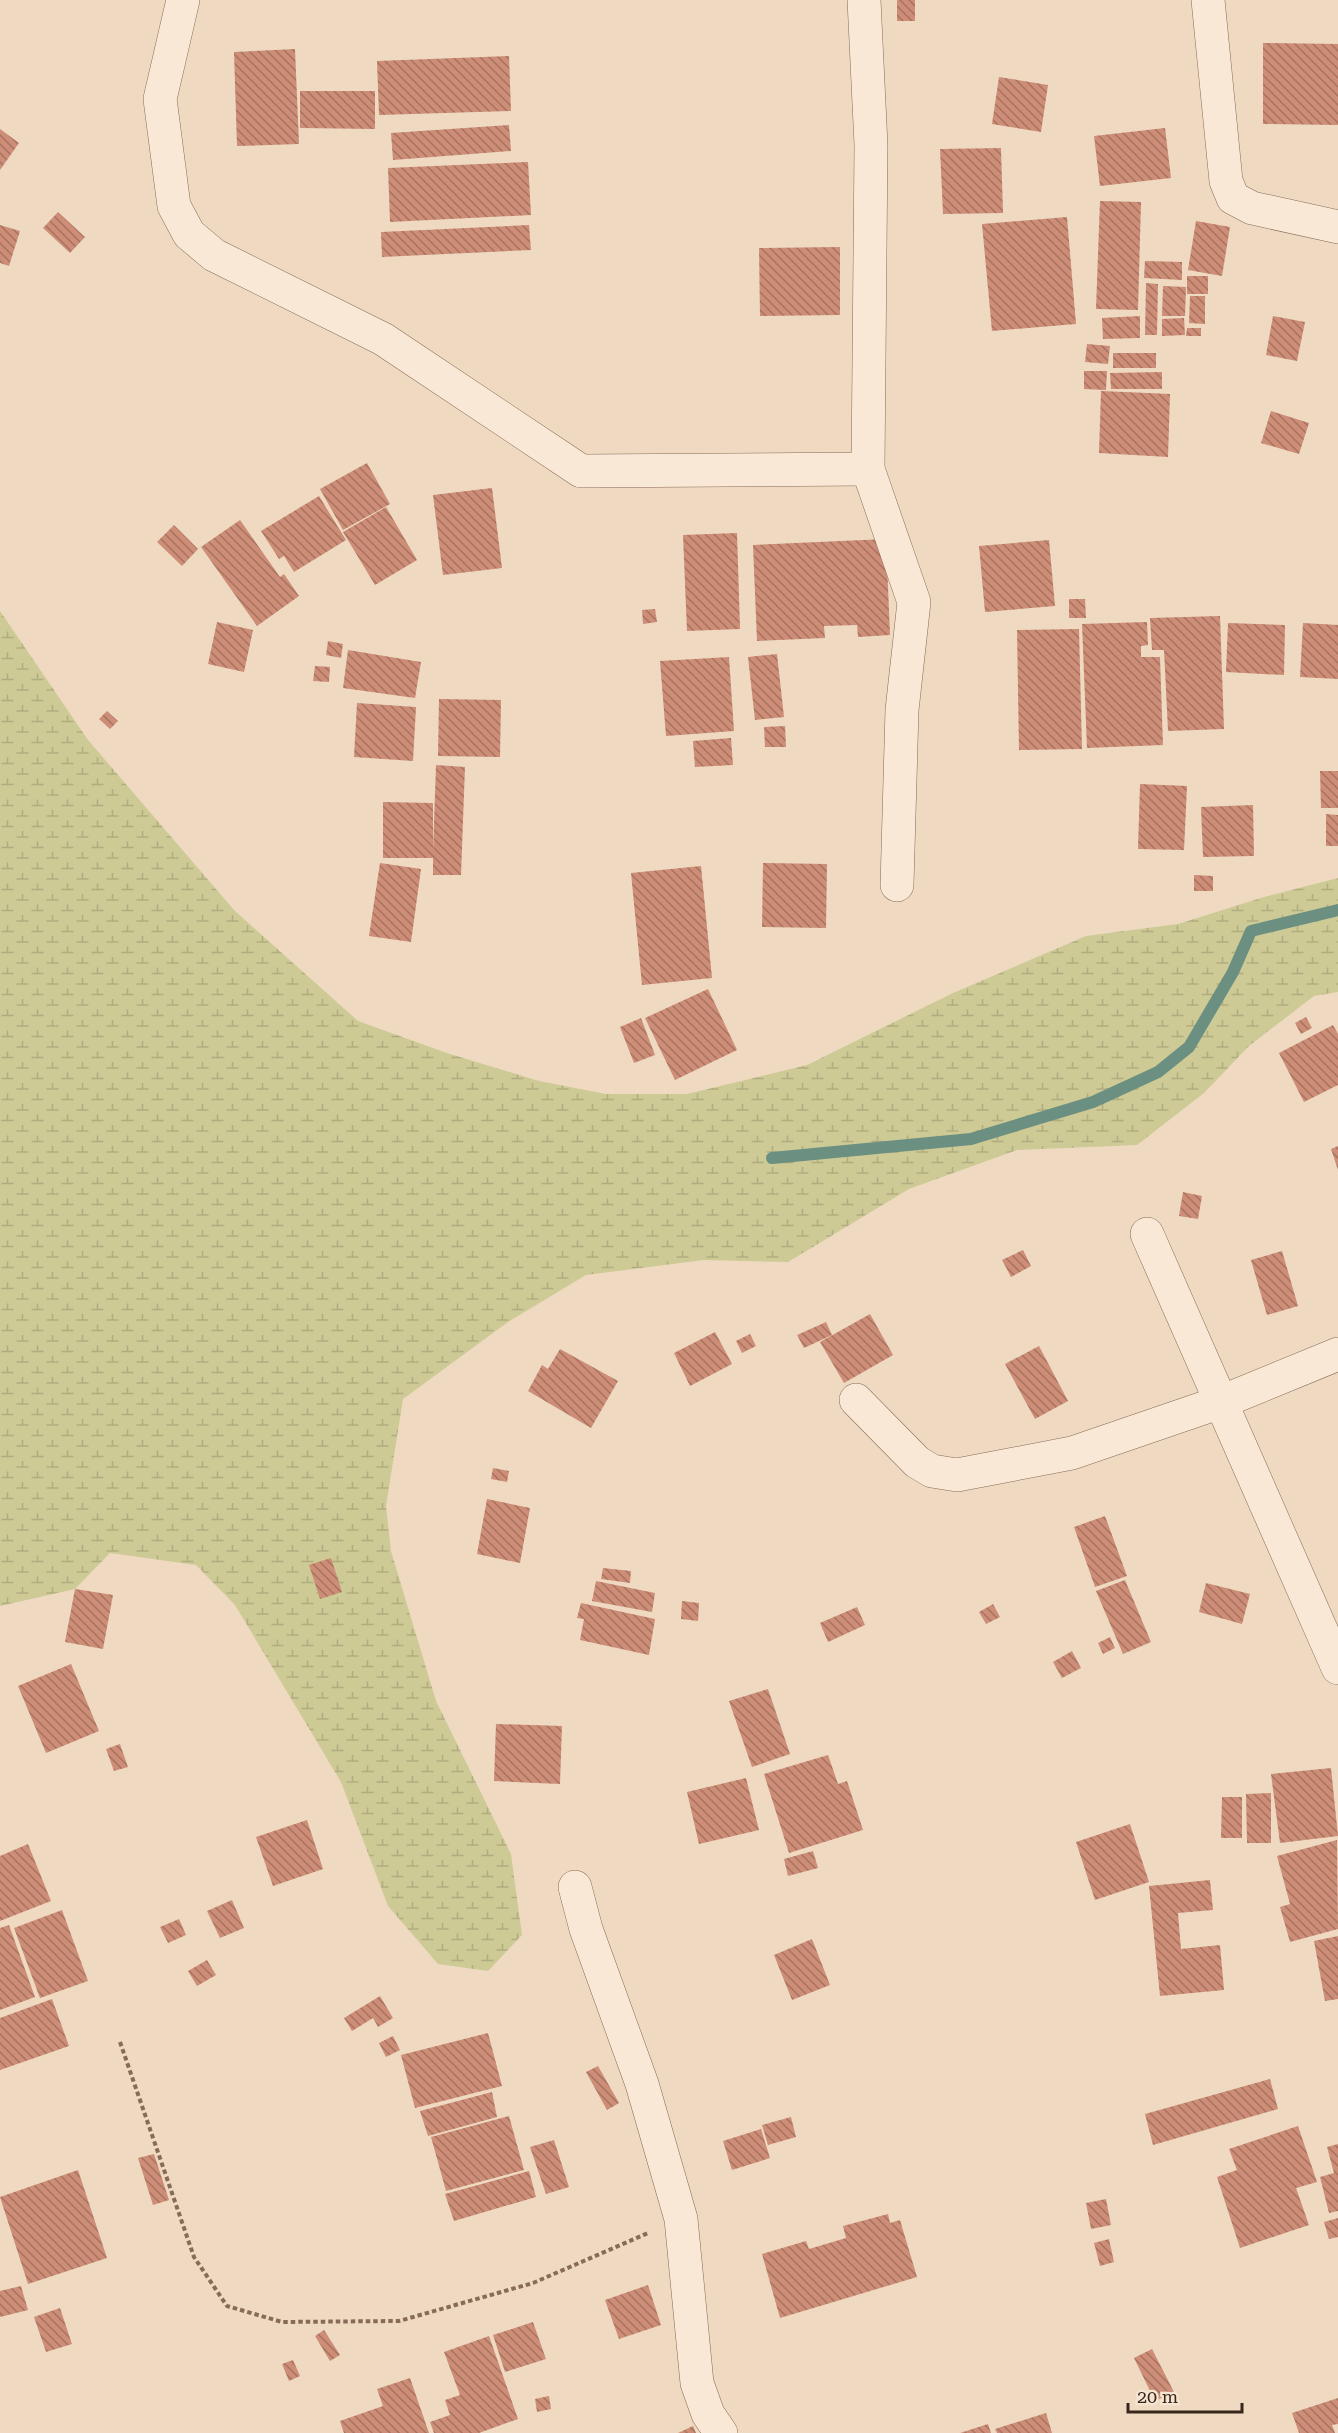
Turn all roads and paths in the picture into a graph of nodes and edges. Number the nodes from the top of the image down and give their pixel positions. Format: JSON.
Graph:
{"nodes":[{"id":1,"x":183,"y":0,"type":"edge"},
{"id":2,"x":864,"y":0,"type":"edge"},
{"id":3,"x":1208,"y":0,"type":"edge"},
{"id":4,"x":1338,"y":227,"type":"edge"},
{"id":5,"x":868,"y":469,"type":"junction"},
{"id":6,"x":897,"y":885,"type":"dead end"},
{"id":7,"x":1147,"y":1234,"type":"dead end"},
{"id":8,"x":1338,"y":1354,"type":"edge"},
{"id":9,"x":856,"y":1400,"type":"dead end"},
{"id":10,"x":1221,"y":1402,"type":"junction"},
{"id":11,"x":1338,"y":1668,"type":"edge"},
{"id":12,"x":575,"y":1887,"type":"dead end"},
{"id":13,"x":120,"y":2042,"type":"dead end"},
{"id":14,"x":681,"y":2219,"type":"junction"},
{"id":15,"x":721,"y":2433,"type":"edge"}],
"edges":[{"from":1,"to":5,"type":"street"},
{"from":2,"to":5,"type":"street"},
{"from":3,"to":4,"type":"street"},
{"from":5,"to":6,"type":"street"},
{"from":7,"to":10,"type":"street"},
{"from":8,"to":10,"type":"street"},
{"from":9,"to":10,"type":"street"},
{"from":10,"to":11,"type":"street"},
{"from":12,"to":14,"type":"street"},
{"from":13,"to":14,"type":"path"},
{"from":14,"to":15,"type":"street"}]}
